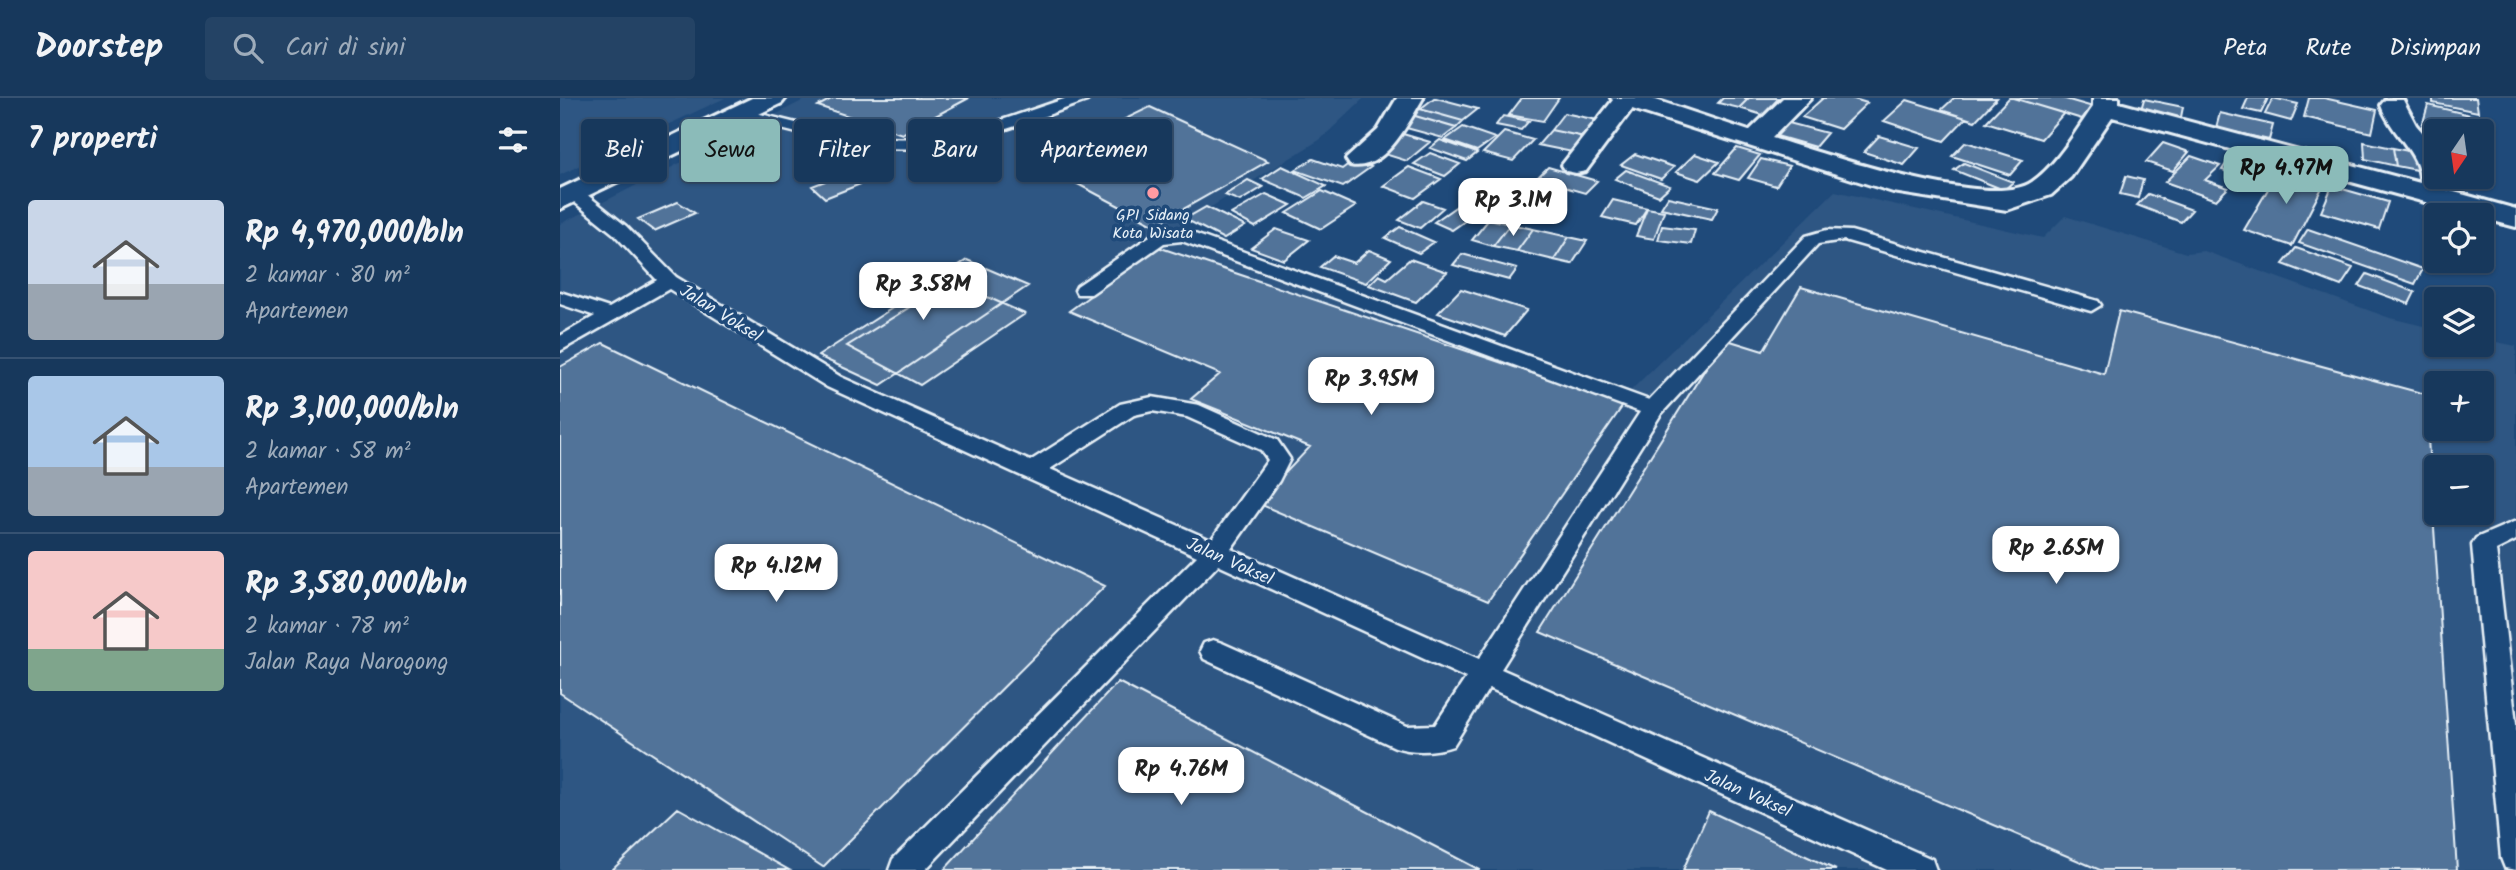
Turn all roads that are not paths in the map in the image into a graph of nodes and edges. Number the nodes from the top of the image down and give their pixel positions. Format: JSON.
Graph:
{"nodes":[{"id":1,"x":773,"y":98,"type":"edge"},
{"id":2,"x":1082,"y":98,"type":"edge"},
{"id":3,"x":1410,"y":98,"type":"edge"},
{"id":4,"x":1626,"y":98,"type":"edge"},
{"id":5,"x":1798,"y":98,"type":"edge"},
{"id":6,"x":2106,"y":103,"type":"edge"},
{"id":7,"x":2394,"y":105,"type":"dead end"},
{"id":8,"x":741,"y":114,"type":"junction"},
{"id":9,"x":1754,"y":141,"type":"junction"},
{"id":10,"x":1360,"y":159,"type":"dead end"},
{"id":11,"x":1576,"y":165,"type":"dead end"},
{"id":12,"x":2432,"y":195,"type":"junction"},
{"id":13,"x":567,"y":197,"type":"edge"},
{"id":14,"x":2516,"y":218,"type":"edge"},
{"id":15,"x":669,"y":281,"type":"junction"},
{"id":16,"x":1084,"y":290,"type":"dead end"},
{"id":17,"x":560,"y":298,"type":"edge"},
{"id":18,"x":2091,"y":304,"type":"dead end"},
{"id":19,"x":611,"y":315,"type":"junction"},
{"id":20,"x":560,"y":345,"type":"edge"},
{"id":21,"x":1653,"y":409,"type":"junction"},
{"id":22,"x":1031,"y":471,"type":"junction"},
{"id":23,"x":2516,"y":530,"type":"edge"},
{"id":24,"x":1214,"y":554,"type":"junction"},
{"id":25,"x":1213,"y":651,"type":"dead end"},
{"id":26,"x":1483,"y":675,"type":"junction"},
{"id":27,"x":2516,"y":858,"type":"edge"},
{"id":28,"x":904,"y":870,"type":"edge"},
{"id":29,"x":1922,"y":870,"type":"edge"}],
"edges":[{"from":1,"to":8,"type":"street"},
{"from":2,"to":8,"type":"lane"},
{"from":3,"to":10,"type":"street"},
{"from":4,"to":9,"type":"street"},
{"from":4,"to":11,"type":"street"},
{"from":5,"to":9,"type":"street"},
{"from":6,"to":9,"type":"street"},
{"from":6,"to":12,"type":"street"},
{"from":7,"to":12,"type":"street"},
{"from":8,"to":13,"type":"street"},
{"from":12,"to":14,"type":"street"},
{"from":13,"to":15,"type":"lane","name":"Jalan Voksel"},
{"from":15,"to":19,"type":"lane"},
{"from":15,"to":22,"type":"lane","name":"Jalan Voksel"},
{"from":16,"to":21,"type":"lane"},
{"from":17,"to":19,"type":"lane"},
{"from":18,"to":21,"type":"lane"},
{"from":19,"to":20,"type":"lane"},
{"from":21,"to":26,"type":"lane"},
{"from":22,"to":24,"type":"lane","name":"Jalan Voksel"},
{"from":22,"to":24,"type":"lane"},
{"from":23,"to":27,"type":"lane"},
{"from":24,"to":26,"type":"lane","name":"Jalan Voksel"},
{"from":24,"to":28,"type":"lane"},
{"from":25,"to":26,"type":"lane"},
{"from":26,"to":29,"type":"lane","name":"Jalan Voksel"}]}
